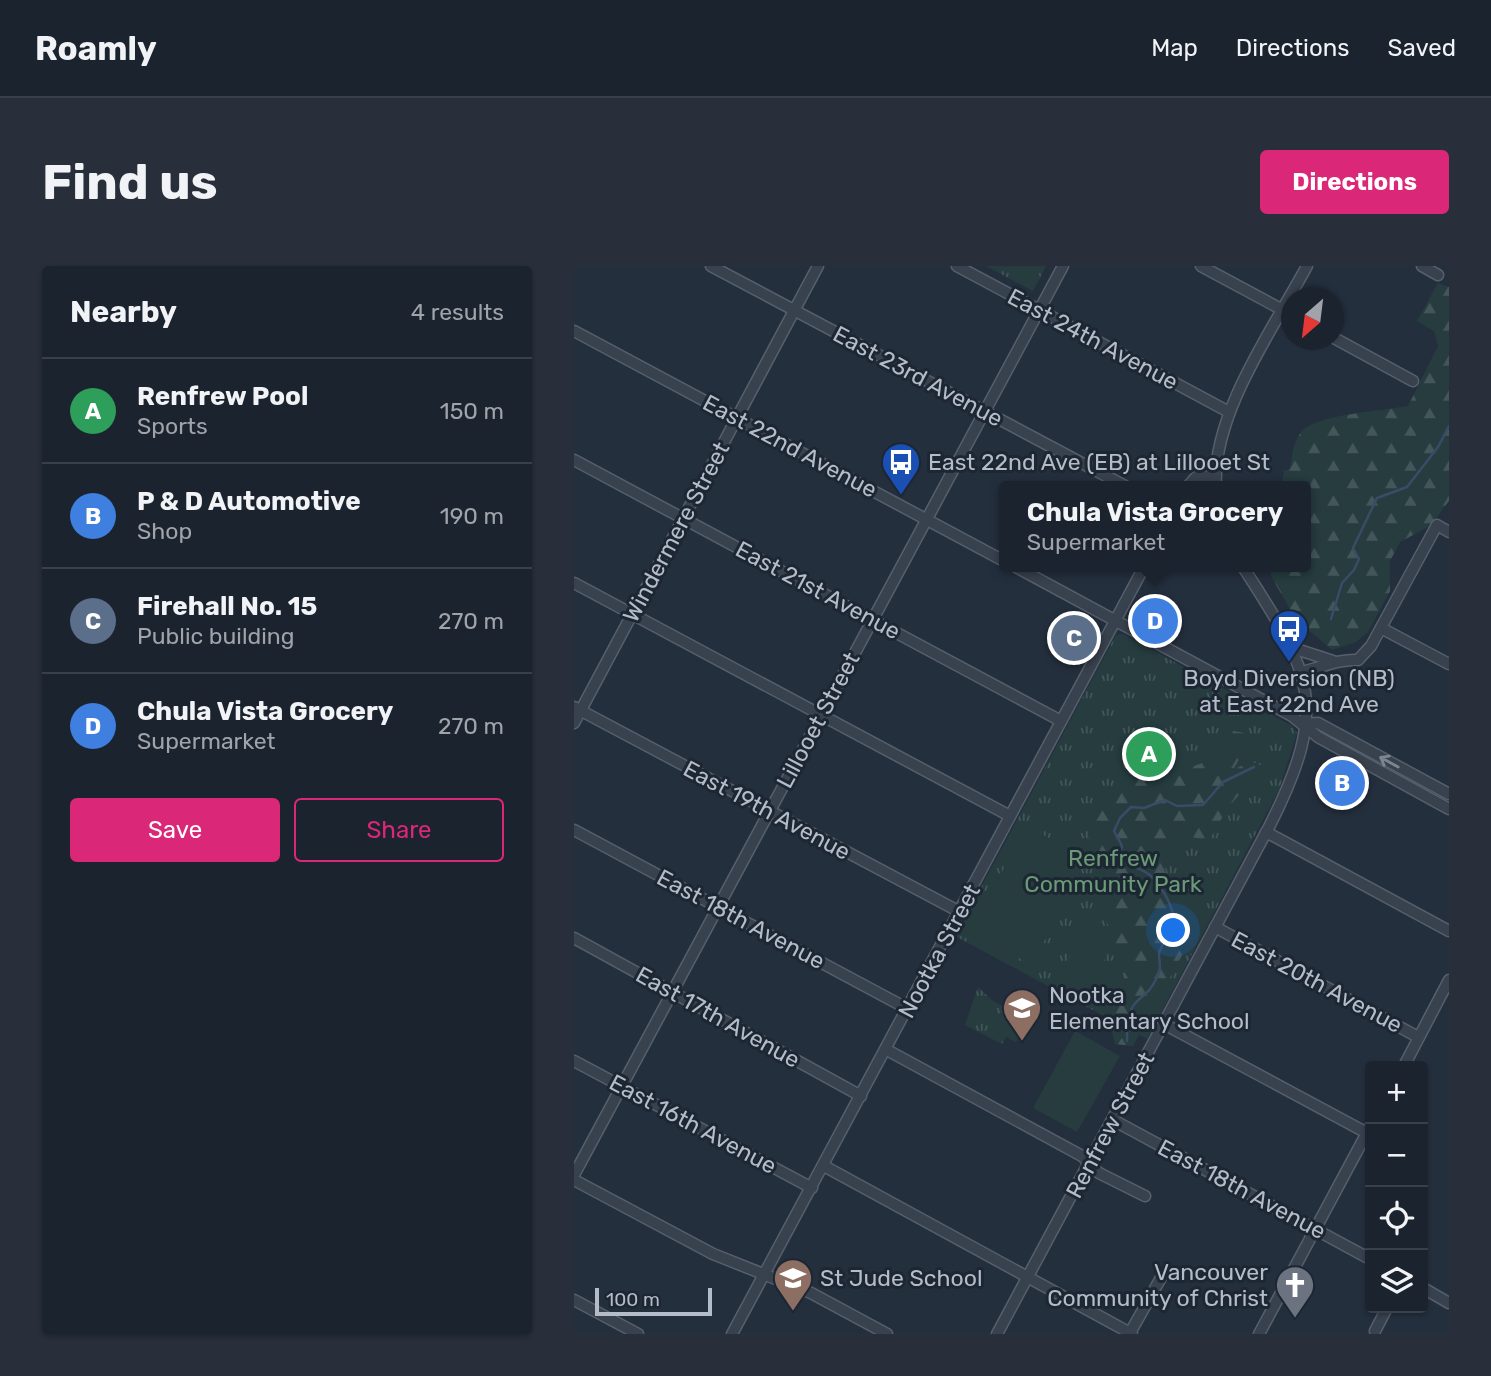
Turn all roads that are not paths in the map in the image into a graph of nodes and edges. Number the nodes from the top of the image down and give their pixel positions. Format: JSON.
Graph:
{"nodes":[{"id":1,"x":712,"y":266,"type":"edge"},
{"id":2,"x":818,"y":266,"type":"edge"},
{"id":3,"x":957,"y":266,"type":"edge"},
{"id":4,"x":1063,"y":266,"type":"edge"},
{"id":5,"x":1201,"y":266,"type":"edge"},
{"id":6,"x":1307,"y":266,"type":"edge"},
{"id":7,"x":1422,"y":266,"type":"edge"},
{"id":8,"x":1438,"y":275,"type":"dead end"},
{"id":9,"x":1298,"y":287,"type":"edge"},
{"id":10,"x":795,"y":310,"type":"junction"},
{"id":11,"x":1039,"y":310,"type":"junction"},
{"id":12,"x":1281,"y":310,"type":"edge"},
{"id":13,"x":1281,"y":323,"type":"edge"},
{"id":14,"x":574,"y":331,"type":"edge"},
{"id":15,"x":1344,"y":344,"type":"edge"},
{"id":16,"x":1413,"y":382,"type":"dead end"},
{"id":17,"x":983,"y":411,"type":"junction"},
{"id":18,"x":1229,"y":412,"type":"junction"},
{"id":19,"x":737,"y":417,"type":"junction"},
{"id":20,"x":574,"y":460,"type":"edge"},
{"id":21,"x":1116,"y":481,"type":"edge"},
{"id":22,"x":1192,"y":481,"type":"edge"},
{"id":23,"x":1215,"y":481,"type":"edge"},
{"id":24,"x":684,"y":519,"type":"junction"},
{"id":25,"x":926,"y":519,"type":"junction"},
{"id":26,"x":1449,"y":532,"type":"edge"},
{"id":27,"x":999,"y":558,"type":"edge"},
{"id":28,"x":1025,"y":572,"type":"edge"},
{"id":29,"x":1141,"y":572,"type":"edge"},
{"id":30,"x":1246,"y":572,"type":"edge"},
{"id":31,"x":574,"y":583,"type":"edge"},
{"id":32,"x":633,"y":615,"type":"junction"},
{"id":33,"x":872,"y":619,"type":"junction"},
{"id":34,"x":1115,"y":620,"type":"junction"},
{"id":35,"x":1381,"y":628,"type":"junction"},
{"id":36,"x":1293,"y":648,"type":"junction"},
{"id":37,"x":1333,"y":662,"type":"junction"},
{"id":38,"x":1449,"y":664,"type":"edge"},
{"id":39,"x":1301,"y":672,"type":"junction"},
{"id":40,"x":577,"y":709,"type":"edge"},
{"id":41,"x":821,"y":715,"type":"junction"},
{"id":42,"x":1061,"y":721,"type":"junction"},
{"id":43,"x":574,"y":723,"type":"edge"},
{"id":44,"x":1306,"y":724,"type":"junction"},
{"id":45,"x":1449,"y":794,"type":"edge"},
{"id":46,"x":1449,"y":809,"type":"edge"},
{"id":47,"x":770,"y":811,"type":"junction"},
{"id":48,"x":1010,"y":816,"type":"junction"},
{"id":49,"x":574,"y":830,"type":"edge"},
{"id":50,"x":1266,"y":832,"type":"junction"},
{"id":51,"x":719,"y":907,"type":"junction"},
{"id":52,"x":960,"y":912,"type":"junction"},
{"id":53,"x":1215,"y":927,"type":"junction"},
{"id":54,"x":1449,"y":930,"type":"edge"},
{"id":55,"x":574,"y":938,"type":"edge"},
{"id":56,"x":1449,"y":980,"type":"edge"},
{"id":57,"x":673,"y":994,"type":"junction"},
{"id":58,"x":908,"y":1009,"type":"junction"},
{"id":59,"x":1164,"y":1024,"type":"junction"},
{"id":60,"x":1419,"y":1037,"type":"junction"},
{"id":61,"x":887,"y":1050,"type":"junction"},
{"id":62,"x":574,"y":1061,"type":"edge"},
{"id":63,"x":1407,"y":1061,"type":"edge"},
{"id":64,"x":622,"y":1087,"type":"junction"},
{"id":65,"x":861,"y":1096,"type":"junction"},
{"id":66,"x":1113,"y":1120,"type":"junction"},
{"id":67,"x":1365,"y":1128,"type":"edge"},
{"id":68,"x":1365,"y":1137,"type":"edge"},
{"id":69,"x":1090,"y":1163,"type":"junction"},
{"id":70,"x":824,"y":1166,"type":"junction"},
{"id":71,"x":574,"y":1177,"type":"edge"},
{"id":72,"x":812,"y":1188,"type":"junction"},
{"id":73,"x":1145,"y":1196,"type":"dead end"},
{"id":74,"x":1316,"y":1229,"type":"junction"},
{"id":75,"x":1365,"y":1256,"type":"edge"},
{"id":76,"x":1168,"y":1271,"type":"dead end"},
{"id":77,"x":764,"y":1275,"type":"junction"},
{"id":78,"x":1028,"y":1277,"type":"junction"},
{"id":79,"x":1428,"y":1291,"type":"edge"},
{"id":80,"x":574,"y":1300,"type":"edge"},
{"id":81,"x":1449,"y":1303,"type":"edge"},
{"id":82,"x":1384,"y":1313,"type":"edge"},
{"id":83,"x":1375,"y":1331,"type":"dead end"},
{"id":84,"x":638,"y":1334,"type":"edge"},
{"id":85,"x":732,"y":1334,"type":"edge"},
{"id":86,"x":887,"y":1334,"type":"edge"},
{"id":87,"x":997,"y":1334,"type":"edge"},
{"id":88,"x":1131,"y":1334,"type":"edge"},
{"id":89,"x":1259,"y":1334,"type":"edge"}],
"edges":[{"from":1,"to":10,"type":"street","name":"East 23rd Avenue"},
{"from":2,"to":10,"type":"street","name":"Windermere Street"},
{"from":3,"to":11,"type":"street","name":"East 24th Avenue"},
{"from":4,"to":11,"type":"street","name":"Lillooet Street"},
{"from":5,"to":12,"type":"street"},
{"from":6,"to":9,"type":"street"},
{"from":7,"to":8,"type":"street"},
{"from":10,"to":17,"type":"street","name":"East 23rd Avenue"},
{"from":10,"to":19,"type":"street","name":"Windermere Street"},
{"from":11,"to":17,"type":"street","name":"Lillooet Street"},
{"from":11,"to":18,"type":"street","name":"East 24th Avenue"},
{"from":13,"to":18,"type":"street"},
{"from":14,"to":19,"type":"street","name":"East 22nd Avenue"},
{"from":15,"to":16,"type":"street"},
{"from":17,"to":21,"type":"street","name":"East 23rd Avenue"},
{"from":17,"to":25,"type":"street","name":"Lillooet Street"},
{"from":18,"to":23,"type":"street"},
{"from":19,"to":24,"type":"street","name":"Windermere Street"},
{"from":19,"to":25,"type":"street","name":"East 22nd Avenue"},
{"from":20,"to":24,"type":"street","name":"East 21st Avenue"},
{"from":22,"to":23,"type":"street"},
{"from":24,"to":32,"type":"street","name":"Windermere Street"},
{"from":24,"to":33,"type":"street","name":"East 21st Avenue"},
{"from":25,"to":27,"type":"street","name":"East 22nd Avenue"},
{"from":25,"to":33,"type":"street","name":"Lillooet Street"},
{"from":26,"to":35,"type":"street"},
{"from":28,"to":34,"type":"street"},
{"from":29,"to":34,"type":"street","name":"Nootka Street"},
{"from":30,"to":36,"type":"street","name":"Renfrew Street"},
{"from":31,"to":32,"type":"street"},
{"from":32,"to":40,"type":"street","name":"Windermere Street"},
{"from":32,"to":41,"type":"street"},
{"from":33,"to":41,"type":"street","name":"Lillooet Street"},
{"from":33,"to":42,"type":"street","name":"East 21st Avenue"},
{"from":34,"to":42,"type":"street","name":"Nootka Street"},
{"from":34,"to":44,"type":"street"},
{"from":35,"to":37,"type":"street"},
{"from":35,"to":38,"type":"street"},
{"from":36,"to":37,"type":"street"},
{"from":36,"to":39,"type":"street","name":"Renfrew Street"},
{"from":37,"to":39,"type":"street"},
{"from":39,"to":44,"type":"street","name":"Renfrew Street"},
{"from":40,"to":43,"type":"street","name":"Windermere Street"},
{"from":40,"to":47,"type":"street","name":"East 19th Avenue"},
{"from":41,"to":47,"type":"street","name":"Lillooet Street"},
{"from":41,"to":48,"type":"street"},
{"from":42,"to":48,"type":"street","name":"Nootka Street"},
{"from":45,"to":44,"type":"street","one_way":true},
{"from":44,"to":46,"type":"street"},
{"from":44,"to":50,"type":"street","name":"Renfrew Street"},
{"from":47,"to":51,"type":"street","name":"Lillooet Street"},
{"from":47,"to":52,"type":"street","name":"East 19th Avenue"},
{"from":48,"to":52,"type":"street","name":"Nootka Street"},
{"from":49,"to":51,"type":"street","name":"East 18th Avenue"},
{"from":50,"to":53,"type":"street","name":"Renfrew Street"},
{"from":50,"to":54,"type":"street"},
{"from":51,"to":57,"type":"street","name":"Lillooet Street"},
{"from":51,"to":58,"type":"street","name":"East 18th Avenue"},
{"from":52,"to":58,"type":"street","name":"Nootka Street"},
{"from":53,"to":59,"type":"street","name":"Renfrew Street"},
{"from":53,"to":60,"type":"street","name":"East 20th Avenue"},
{"from":55,"to":57,"type":"street","name":"East 17th Avenue"},
{"from":56,"to":60,"type":"street"},
{"from":57,"to":64,"type":"street","name":"Lillooet Street"},
{"from":57,"to":65,"type":"street","name":"East 17th Avenue"},
{"from":58,"to":61,"type":"street","name":"Nootka Street"},
{"from":59,"to":66,"type":"street","name":"Renfrew Street"},
{"from":59,"to":67,"type":"street"},
{"from":60,"to":63,"type":"street"},
{"from":61,"to":65,"type":"street","name":"Nootka Street"},
{"from":61,"to":69,"type":"street"},
{"from":62,"to":64,"type":"street","name":"East 16th Avenue"},
{"from":64,"to":71,"type":"street","name":"Lillooet Street"},
{"from":64,"to":72,"type":"street","name":"East 16th Avenue"},
{"from":65,"to":70,"type":"street","name":"Nootka Street"},
{"from":66,"to":69,"type":"street","name":"Renfrew Street"},
{"from":66,"to":74,"type":"street","name":"East 18th Avenue"},
{"from":68,"to":74,"type":"street"},
{"from":69,"to":73,"type":"street"},
{"from":69,"to":78,"type":"street","name":"Renfrew Street"},
{"from":70,"to":72,"type":"street","name":"Nootka Street"},
{"from":70,"to":78,"type":"street"},
{"from":71,"to":77,"type":"street"},
{"from":72,"to":77,"type":"street","name":"Nootka Street"},
{"from":74,"to":75,"type":"street","name":"East 18th Avenue"},
{"from":74,"to":89,"type":"street"},
{"from":76,"to":88,"type":"street"},
{"from":77,"to":85,"type":"street","name":"Nootka Street"},
{"from":77,"to":86,"type":"street"},
{"from":78,"to":87,"type":"street","name":"Renfrew Street"},
{"from":78,"to":88,"type":"street"},
{"from":79,"to":81,"type":"street"},
{"from":80,"to":84,"type":"street"},
{"from":82,"to":83,"type":"street"}]}
